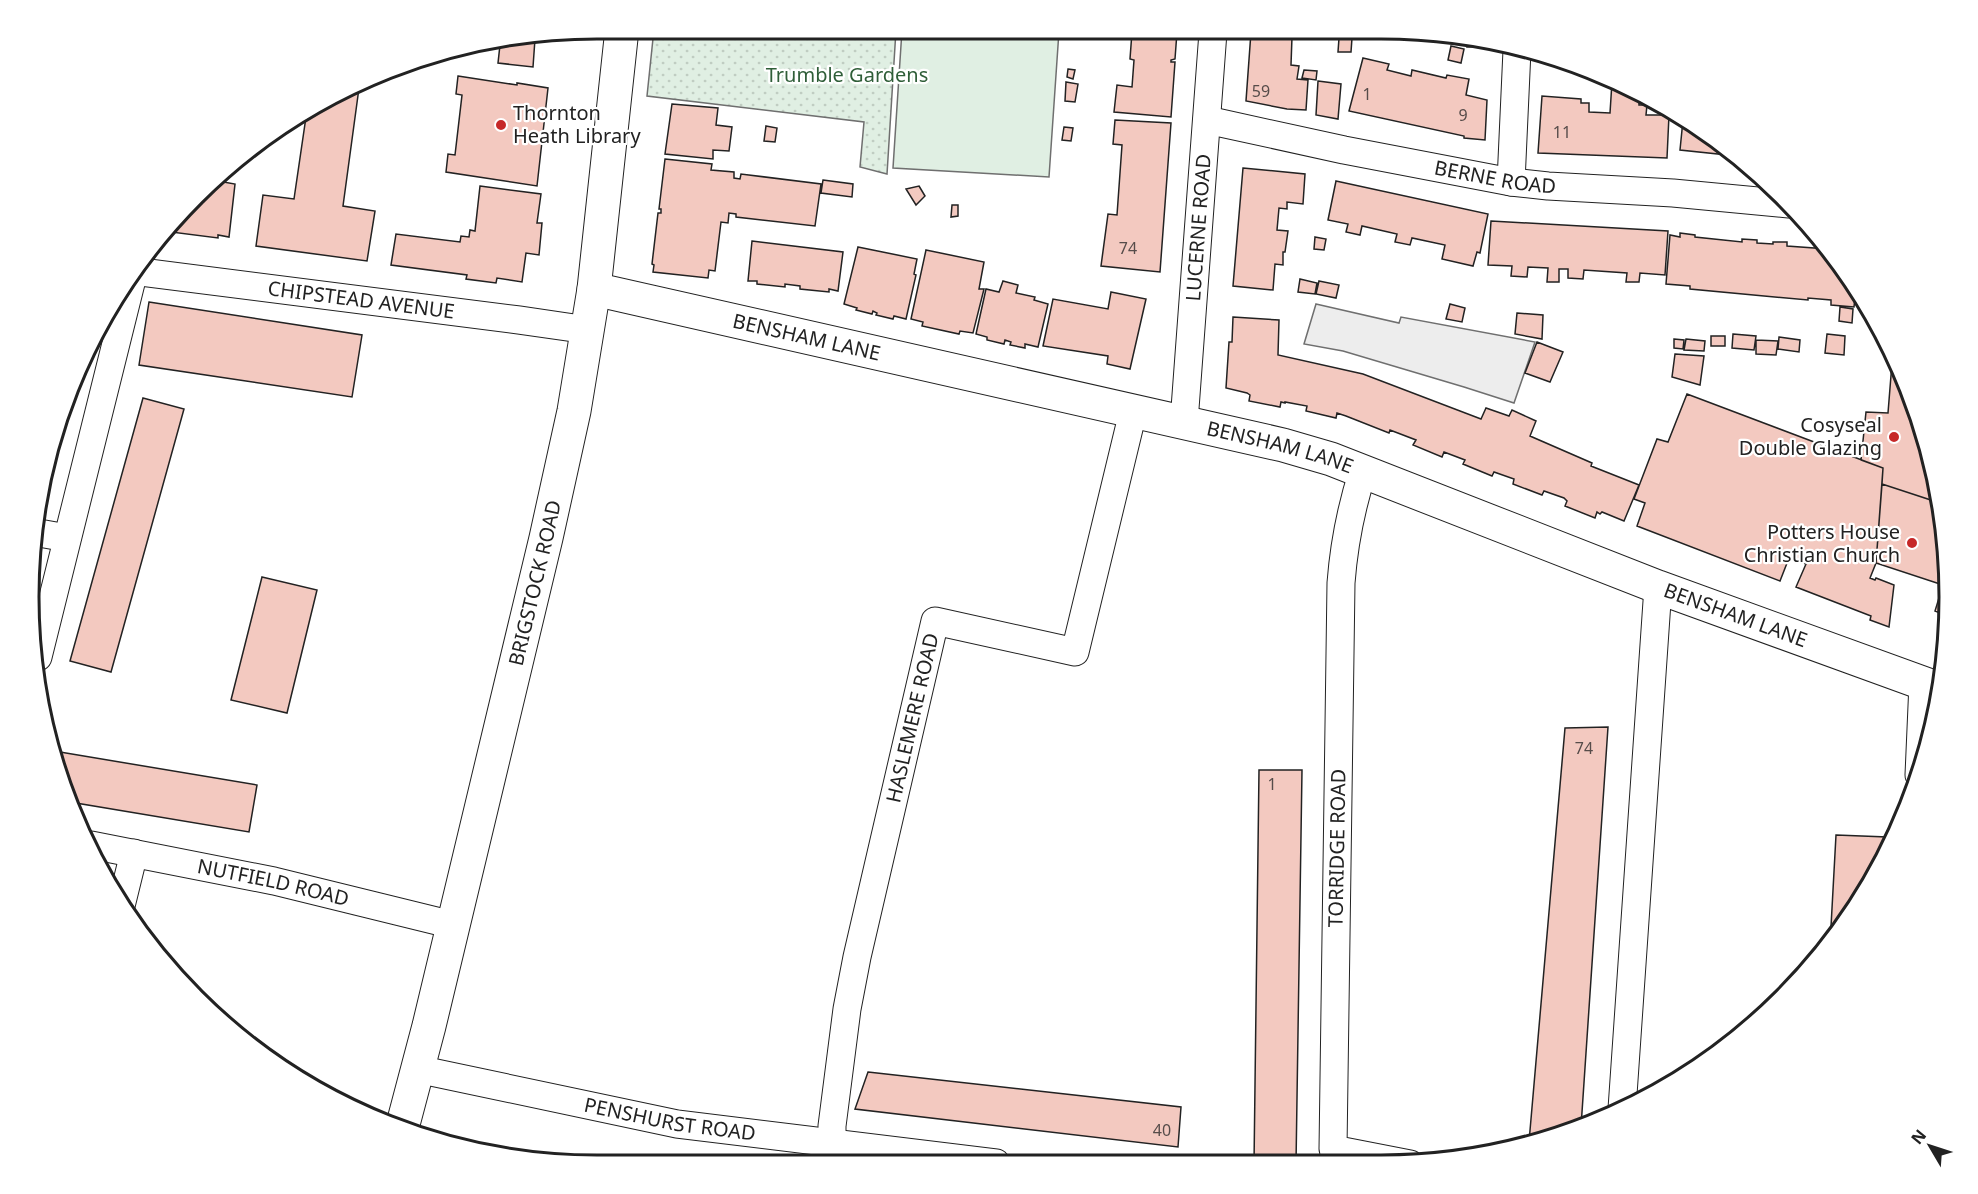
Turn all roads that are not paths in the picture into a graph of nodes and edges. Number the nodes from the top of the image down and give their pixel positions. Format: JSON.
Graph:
{"nodes":[{"id":1,"x":621,"y":39,"type":"edge"},
{"id":2,"x":1213,"y":39,"type":"edge"},
{"id":3,"x":1517,"y":56,"type":"edge"},
{"id":4,"x":1207,"y":120,"type":"junction"},
{"id":5,"x":1511,"y":182,"type":"junction"},
{"id":6,"x":1777,"y":203,"type":"edge"},
{"id":7,"x":143,"y":272,"type":"edge"},
{"id":8,"x":594,"y":289,"type":"junction"},
{"id":9,"x":128,"y":295,"type":"edge"},
{"id":10,"x":588,"y":330,"type":"junction"},
{"id":11,"x":1133,"y":412,"type":"junction"},
{"id":12,"x":1184,"y":422,"type":"junction"},
{"id":13,"x":1362,"y":471,"type":"junction"},
{"id":14,"x":43,"y":534,"type":"edge"},
{"id":15,"x":67,"y":538,"type":"junction"},
{"id":16,"x":1658,"y":587,"type":"junction"},
{"id":17,"x":41,"y":647,"type":"edge"},
{"id":18,"x":1931,"y":686,"type":"edge"},
{"id":19,"x":98,"y":846,"type":"edge"},
{"id":20,"x":134,"y":853,"type":"junction"},
{"id":21,"x":124,"y":893,"type":"edge"},
{"id":22,"x":453,"y":925,"type":"junction"},
{"id":23,"x":417,"y":1069,"type":"junction"},
{"id":24,"x":1623,"y":1100,"type":"edge"},
{"id":25,"x":404,"y":1120,"type":"edge"},
{"id":26,"x":834,"y":1152,"type":"edge"},
{"id":27,"x":883,"y":1155,"type":"edge"},
{"id":28,"x":1364,"y":1155,"type":"edge"}],
"edges":[{"from":1,"to":8,"type":"street","name":"BRIGSTOCK ROAD"},
{"from":2,"to":4,"type":"street","name":"LUCERNE ROAD"},
{"from":3,"to":5,"type":"street"},
{"from":4,"to":5,"type":"street","name":"BERNE ROAD"},
{"from":4,"to":12,"type":"street","name":"LUCERNE ROAD"},
{"from":5,"to":6,"type":"street","name":"BERNE ROAD"},
{"from":7,"to":10,"type":"street","name":"CHIPSTEAD AVENUE"},
{"from":8,"to":10,"type":"street","name":"BRIGSTOCK ROAD"},
{"from":8,"to":11,"type":"street","name":"BENSHAM LANE"},
{"from":9,"to":15,"type":"street"},
{"from":10,"to":22,"type":"street","name":"BRIGSTOCK ROAD"},
{"from":11,"to":12,"type":"street","name":"BENSHAM LANE"},
{"from":11,"to":26,"type":"street","name":"HASLEMERE ROAD"},
{"from":12,"to":13,"type":"street","name":"BENSHAM LANE"},
{"from":13,"to":16,"type":"street","name":"BENSHAM LANE"},
{"from":13,"to":28,"type":"street","name":"TORRIDGE ROAD"},
{"from":14,"to":15,"type":"street"},
{"from":15,"to":17,"type":"street"},
{"from":16,"to":18,"type":"street","name":"BENSHAM LANE"},
{"from":16,"to":24,"type":"street"},
{"from":19,"to":20,"type":"street","name":"NUTFIELD ROAD"},
{"from":20,"to":21,"type":"street"},
{"from":20,"to":22,"type":"street","name":"NUTFIELD ROAD"},
{"from":22,"to":23,"type":"street","name":"BRIGSTOCK ROAD"},
{"from":23,"to":25,"type":"street","name":"BRIGSTOCK ROAD"},
{"from":23,"to":26,"type":"street","name":"PENSHURST ROAD"},
{"from":26,"to":27,"type":"street","name":"PENSHURST ROAD"}]}
